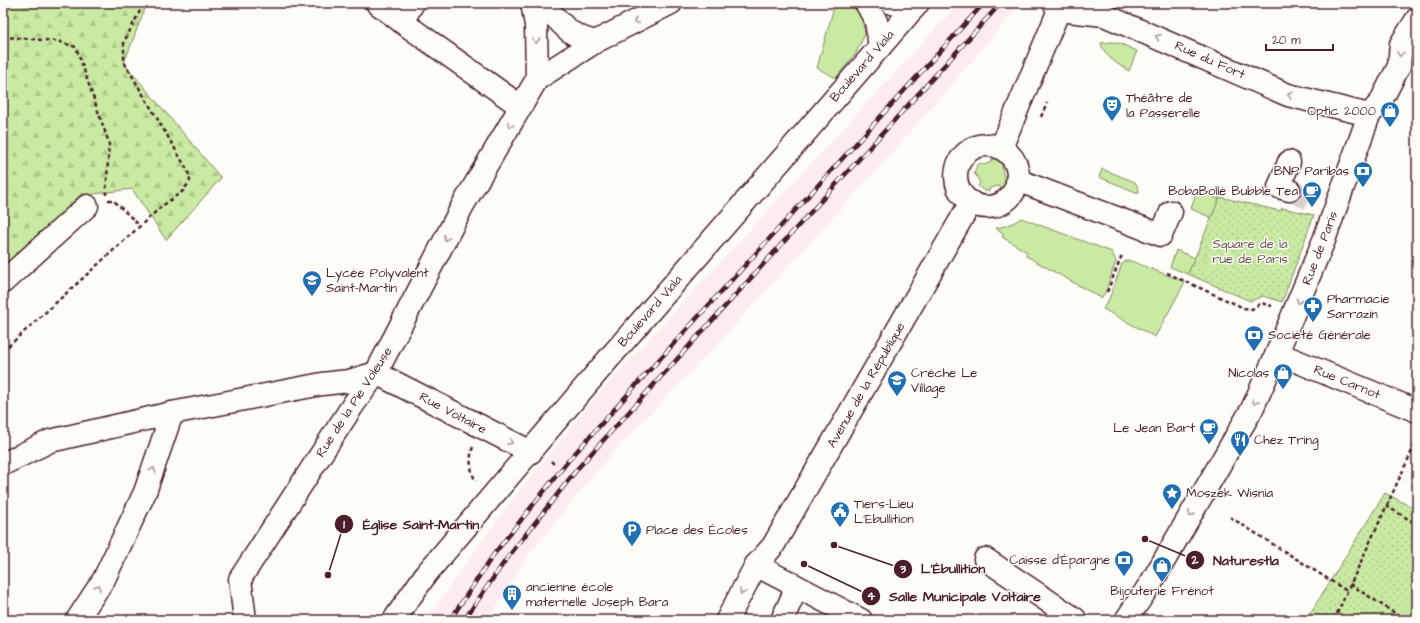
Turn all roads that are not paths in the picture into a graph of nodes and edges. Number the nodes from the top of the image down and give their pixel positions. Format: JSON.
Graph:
{"nodes":[{"id":1,"x":377,"y":3,"type":"edge"},
{"id":2,"x":413,"y":3,"type":"edge"},
{"id":3,"x":532,"y":3,"type":"edge"},
{"id":4,"x":541,"y":3,"type":"edge"},
{"id":5,"x":670,"y":3,"type":"edge"},
{"id":6,"x":866,"y":3,"type":"edge"},
{"id":7,"x":892,"y":3,"type":"edge"},
{"id":8,"x":916,"y":6,"type":"edge"},
{"id":9,"x":1056,"y":6,"type":"edge"},
{"id":10,"x":1417,"y":19,"type":"edge"},
{"id":11,"x":402,"y":22,"type":"junction"},
{"id":12,"x":595,"y":42,"type":"junction"},
{"id":13,"x":880,"y":47,"type":"junction"},
{"id":14,"x":537,"y":80,"type":"junction"},
{"id":15,"x":520,"y":106,"type":"junction"},
{"id":16,"x":1369,"y":115,"type":"junction"},
{"id":17,"x":1001,"y":148,"type":"junction"},
{"id":18,"x":1288,"y":162,"type":"dead end"},
{"id":19,"x":1017,"y":180,"type":"junction"},
{"id":20,"x":1290,"y":190,"type":"tunnel mouth"},
{"id":21,"x":971,"y":202,"type":"junction"},
{"id":22,"x":87,"y":206,"type":"dead end"},
{"id":23,"x":1171,"y":212,"type":"dead end"},
{"id":24,"x":3,"y":282,"type":"edge"},
{"id":25,"x":1277,"y":353,"type":"junction"},
{"id":26,"x":376,"y":373,"type":"junction"},
{"id":27,"x":1417,"y":411,"type":"edge"},
{"id":28,"x":172,"y":413,"type":"junction"},
{"id":29,"x":531,"y":452,"type":"junction"},
{"id":30,"x":3,"y":464,"type":"edge"},
{"id":31,"x":986,"y":559,"type":"dead end"},
{"id":32,"x":756,"y":565,"type":"junction"},
{"id":33,"x":797,"y":587,"type":"junction"},
{"id":34,"x":1075,"y":618,"type":"dead end"},
{"id":35,"x":77,"y":620,"type":"edge"},
{"id":36,"x":245,"y":620,"type":"edge"},
{"id":37,"x":394,"y":620,"type":"edge"},
{"id":38,"x":727,"y":620,"type":"edge"},
{"id":39,"x":782,"y":620,"type":"edge"},
{"id":40,"x":861,"y":620,"type":"edge"},
{"id":41,"x":1126,"y":620,"type":"edge"}],
"edges":[{"from":1,"to":11,"type":"street"},
{"from":2,"to":11,"type":"street"},
{"from":3,"to":14,"type":"street","one_way":true},
{"from":4,"to":12,"type":"street"},
{"from":5,"to":12,"type":"street","one_way":true},
{"from":6,"to":13,"type":"street"},
{"from":7,"to":8,"type":"street"},
{"from":8,"to":13,"type":"street","name":"Boulevard Viala"},
{"from":16,"to":9,"type":"street","name":"Rue du Fort","one_way":true},
{"from":9,"to":17,"type":"street"},
{"from":10,"to":16,"type":"street","name":"Rue de Paris","one_way":true},
{"from":11,"to":15,"type":"street"},
{"from":12,"to":14,"type":"street"},
{"from":13,"to":29,"type":"street","name":"Boulevard Viala"},
{"from":14,"to":15,"type":"street","name":"Rue de la Pie Voleuse"},
{"from":15,"to":26,"type":"street","name":"Rue de la Pie Voleuse","one_way":true},
{"from":16,"to":25,"type":"street","name":"Rue de Paris","one_way":true},
{"from":17,"to":19,"type":"street"},
{"from":17,"to":21,"type":"street"},
{"from":18,"to":20,"type":"street"},
{"from":19,"to":21,"type":"street"},
{"from":19,"to":23,"type":"street"},
{"from":21,"to":32,"type":"street","name":"Avenue de la République"},
{"from":22,"to":24,"type":"street"},
{"from":25,"to":27,"type":"street","name":"Rue Carnot"},
{"from":25,"to":41,"type":"street","name":"Rue de Paris","one_way":true},
{"from":26,"to":28,"type":"street"},
{"from":26,"to":29,"type":"street","name":"Rue Voltaire","one_way":true},
{"from":26,"to":36,"type":"street","name":"Rue de la Pie Voleuse"},
{"from":28,"to":30,"type":"street"},
{"from":35,"to":28,"type":"street","one_way":true},
{"from":29,"to":37,"type":"street","name":"Boulevard Viala"},
{"from":31,"to":34,"type":"street"},
{"from":32,"to":33,"type":"street"},
{"from":32,"to":38,"type":"street","name":"Avenue de la République","one_way":true},
{"from":33,"to":39,"type":"street"},
{"from":33,"to":40,"type":"street"}]}
